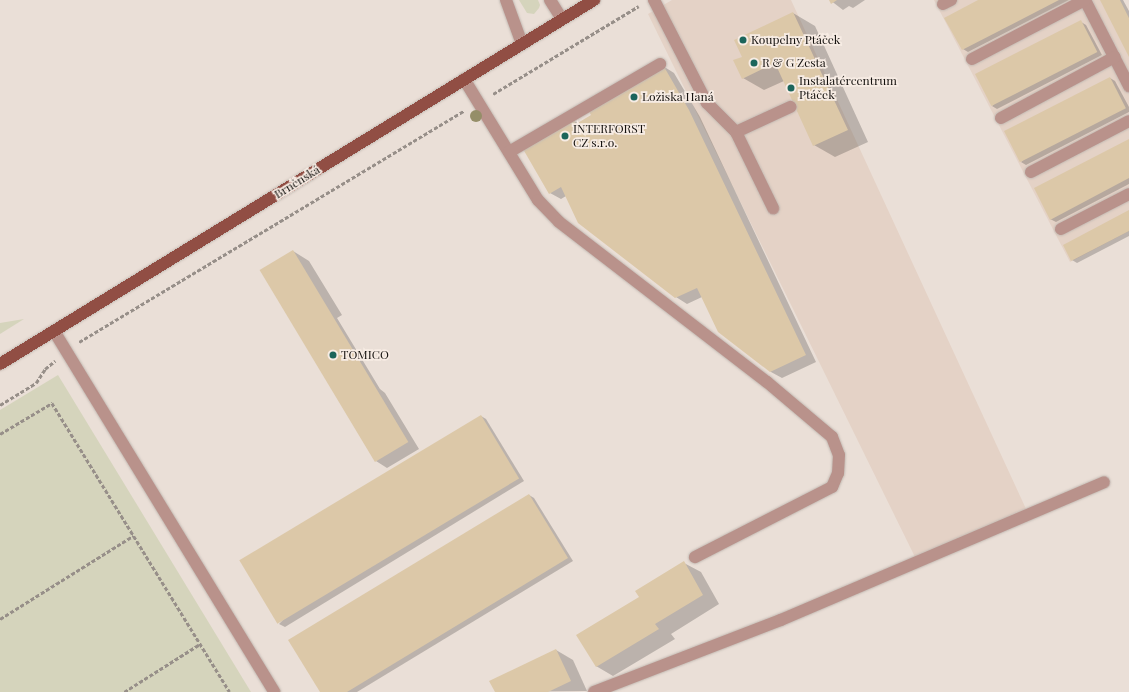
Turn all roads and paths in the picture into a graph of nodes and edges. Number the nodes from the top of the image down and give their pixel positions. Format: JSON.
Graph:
{"nodes":[{"id":1,"x":506,"y":0,"type":"edge"},
{"id":2,"x":550,"y":0,"type":"edge"},
{"id":3,"x":594,"y":0,"type":"edge"},
{"id":4,"x":1085,"y":0,"type":"edge"},
{"id":5,"x":649,"y":2,"type":"edge"},
{"id":6,"x":580,"y":4,"type":"edge"},
{"id":7,"x":562,"y":19,"type":"junction"},
{"id":8,"x":522,"y":44,"type":"junction"},
{"id":9,"x":1114,"y":57,"type":"junction"},
{"id":10,"x":972,"y":59,"type":"dead end"},
{"id":11,"x":660,"y":64,"type":"dead end"},
{"id":12,"x":464,"y":79,"type":"junction"},
{"id":13,"x":1129,"y":86,"type":"edge"},
{"id":14,"x":478,"y":103,"type":"junction"},
{"id":15,"x":790,"y":107,"type":"dead end"},
{"id":16,"x":1001,"y":118,"type":"dead end"},
{"id":17,"x":1129,"y":121,"type":"edge"},
{"id":18,"x":736,"y":132,"type":"junction"},
{"id":19,"x":509,"y":152,"type":"junction"},
{"id":20,"x":1032,"y":172,"type":"dead end"},
{"id":21,"x":1129,"y":194,"type":"edge"},
{"id":22,"x":773,"y":208,"type":"dead end"},
{"id":23,"x":1061,"y":228,"type":"dead end"},
{"id":24,"x":54,"y":331,"type":"junction"},
{"id":25,"x":66,"y":350,"type":"junction"},
{"id":26,"x":0,"y":364,"type":"edge"},
{"id":27,"x":0,"y":405,"type":"edge"},
{"id":28,"x":0,"y":434,"type":"edge"},
{"id":29,"x":1104,"y":482,"type":"dead end"},
{"id":30,"x":133,"y":536,"type":"junction"},
{"id":31,"x":695,"y":557,"type":"dead end"},
{"id":32,"x":0,"y":619,"type":"edge"},
{"id":33,"x":200,"y":644,"type":"junction"},
{"id":34,"x":124,"y":692,"type":"edge"},
{"id":35,"x":230,"y":692,"type":"edge"},
{"id":36,"x":274,"y":692,"type":"edge"},
{"id":37,"x":594,"y":692,"type":"edge"}],
"edges":[{"from":1,"to":8,"type":"lane"},
{"from":2,"to":7,"type":"lane"},
{"from":3,"to":6,"type":"main road","name":"Brněnská"},
{"from":4,"to":9,"type":"lane"},
{"from":4,"to":10,"type":"lane"},
{"from":5,"to":14,"type":"path"},
{"from":5,"to":18,"type":"lane"},
{"from":6,"to":7,"type":"main road","name":"Brněnská"},
{"from":7,"to":8,"type":"main road","name":"Brněnská"},
{"from":8,"to":12,"type":"main road","name":"Brněnská"},
{"from":9,"to":13,"type":"lane"},
{"from":9,"to":16,"type":"lane"},
{"from":11,"to":19,"type":"lane"},
{"from":12,"to":14,"type":"lane"},
{"from":12,"to":24,"type":"main road","name":"Brněnská"},
{"from":14,"to":19,"type":"lane"},
{"from":14,"to":25,"type":"path"},
{"from":15,"to":18,"type":"lane"},
{"from":17,"to":20,"type":"lane"},
{"from":18,"to":22,"type":"lane"},
{"from":19,"to":31,"type":"lane"},
{"from":21,"to":23,"type":"lane"},
{"from":24,"to":25,"type":"lane"},
{"from":24,"to":26,"type":"main road","name":"Brněnská"},
{"from":25,"to":27,"type":"path"},
{"from":25,"to":36,"type":"lane"},
{"from":28,"to":30,"type":"path"},
{"from":29,"to":37,"type":"lane"},
{"from":30,"to":32,"type":"path"},
{"from":30,"to":33,"type":"path"},
{"from":33,"to":34,"type":"path"},
{"from":33,"to":35,"type":"path"}]}
